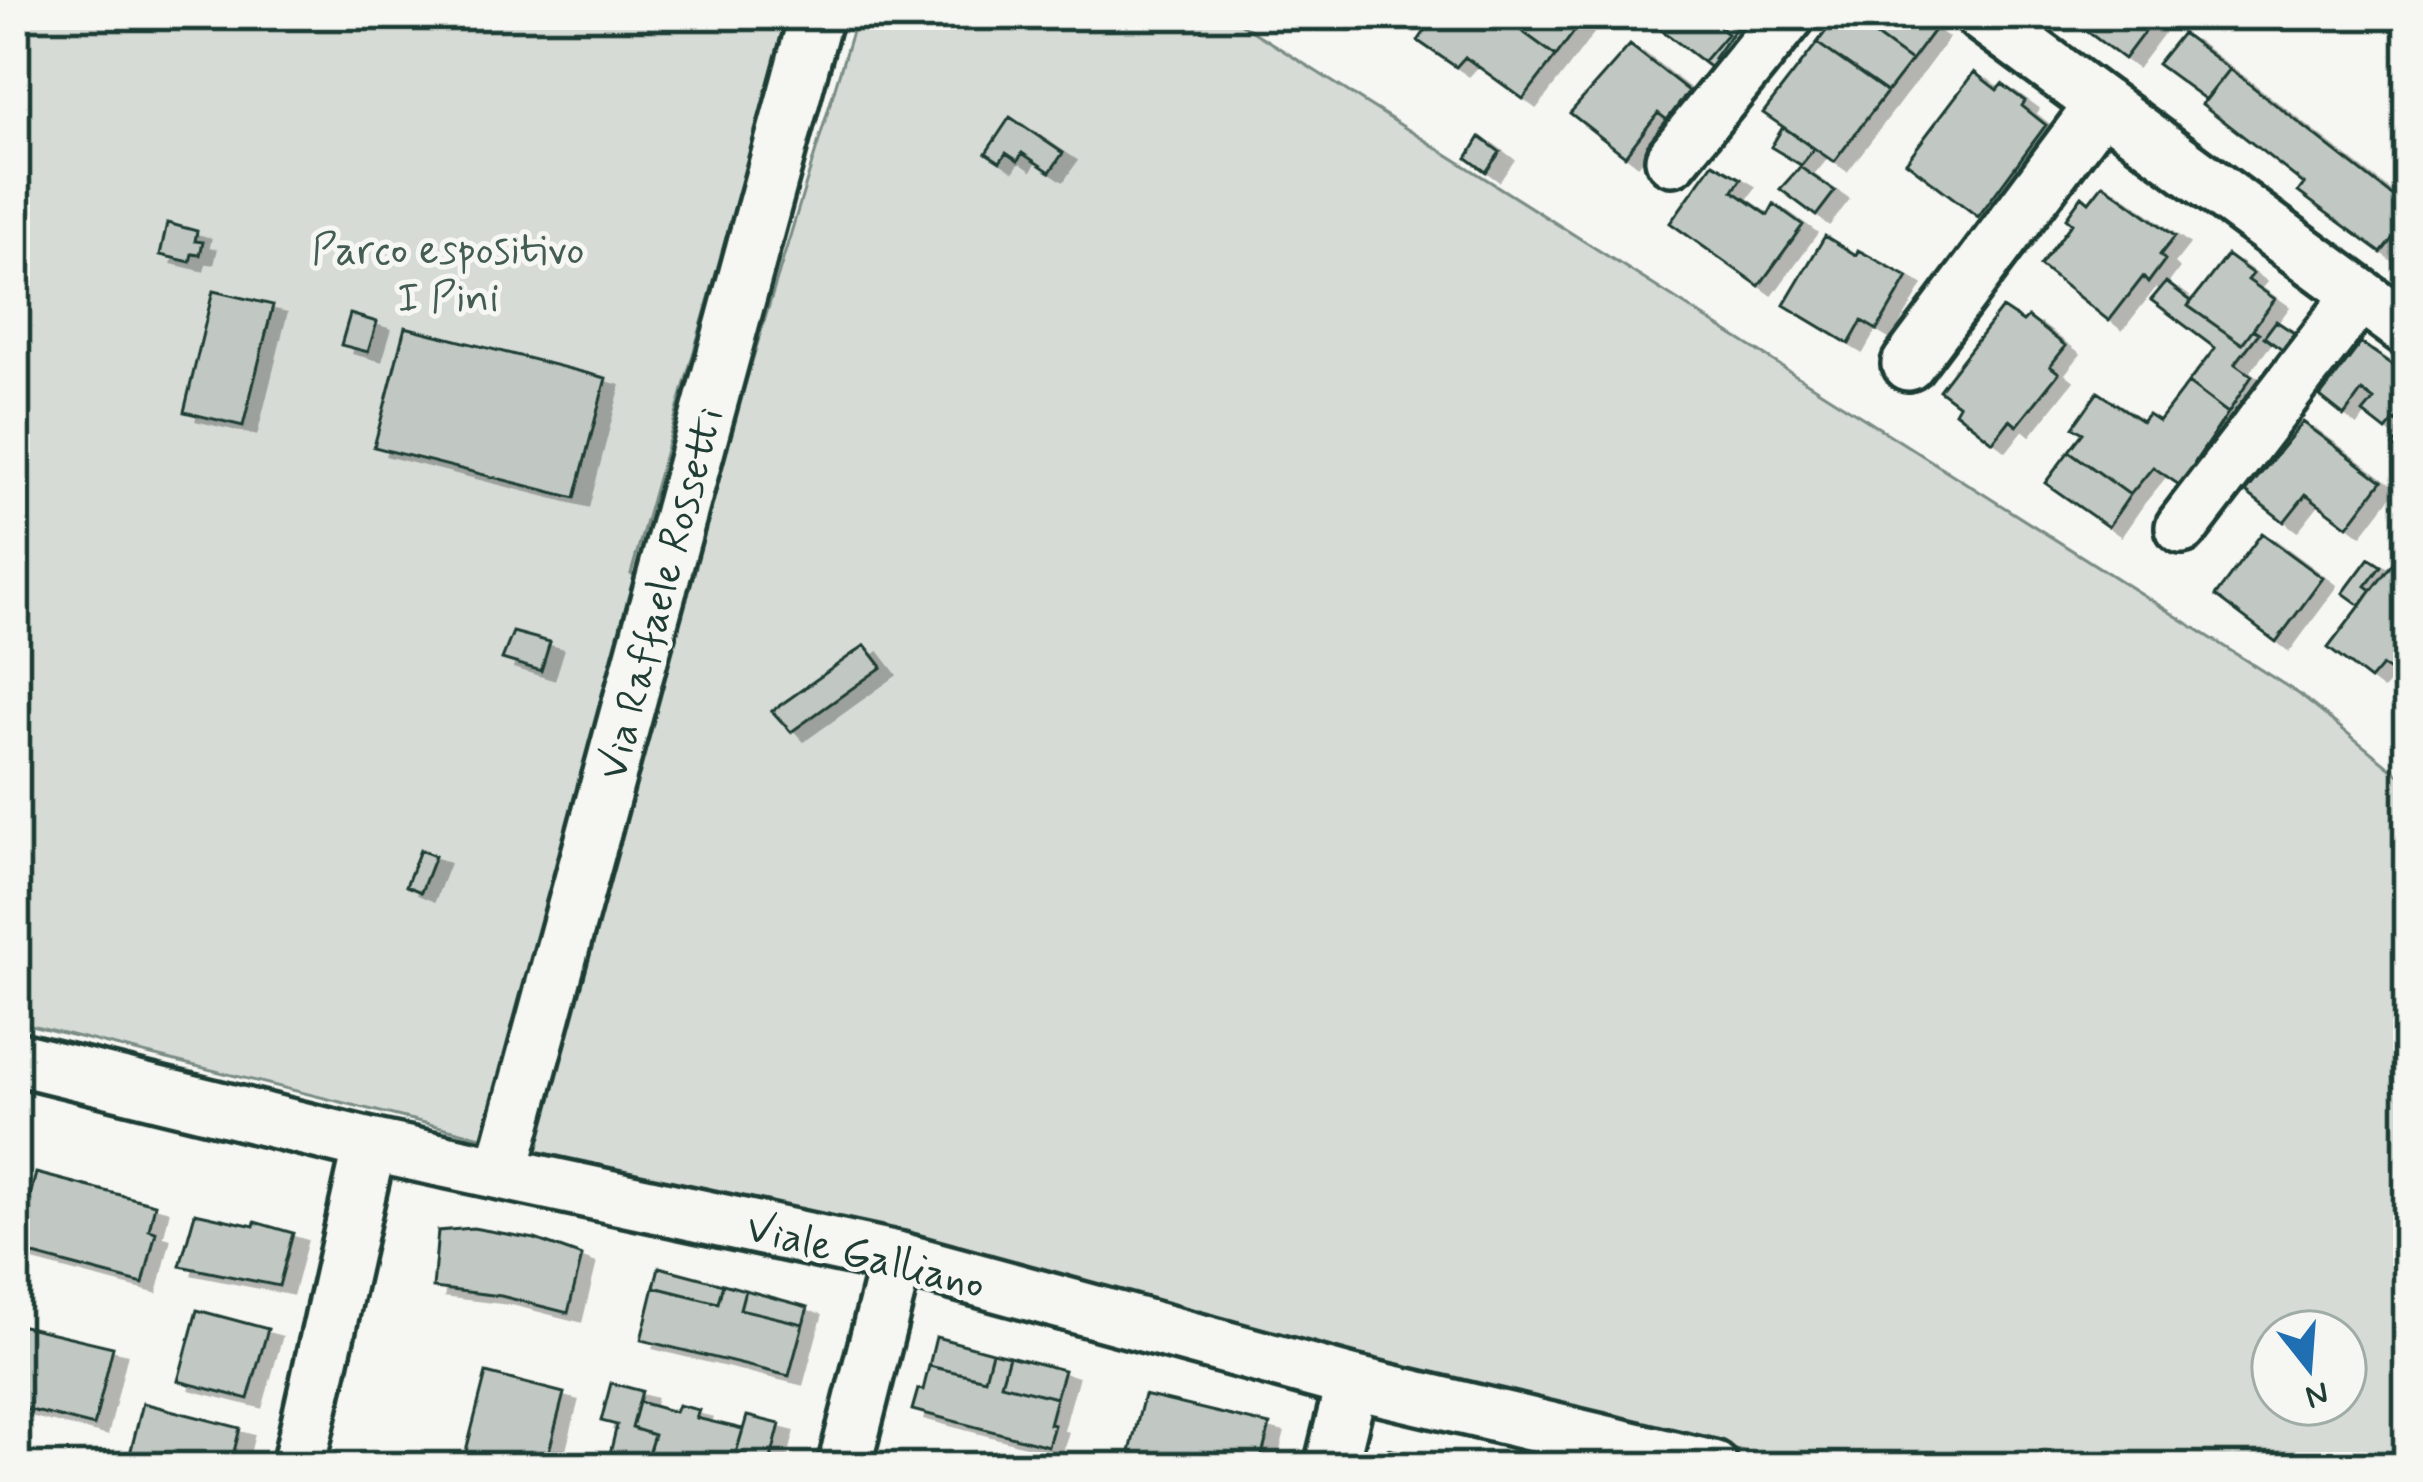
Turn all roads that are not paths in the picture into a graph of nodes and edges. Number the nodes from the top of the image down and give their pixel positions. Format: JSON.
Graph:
{"nodes":[{"id":1,"x":816,"y":15,"type":"edge"},
{"id":2,"x":1789,"y":15,"type":"edge"},
{"id":3,"x":1981,"y":15,"type":"edge"},
{"id":4,"x":2102,"y":104,"type":"junction"},
{"id":5,"x":1672,"y":159,"type":"dead end"},
{"id":6,"x":2360,"y":295,"type":"junction"},
{"id":7,"x":2408,"y":330,"type":"edge"},
{"id":8,"x":1908,"y":364,"type":"dead end"},
{"id":9,"x":2182,"y":527,"type":"dead end"},
{"id":10,"x":15,"y":1058,"type":"edge"},
{"id":11,"x":370,"y":1145,"type":"junction"},
{"id":12,"x":502,"y":1171,"type":"junction"},
{"id":13,"x":897,"y":1258,"type":"junction"},
{"id":14,"x":1352,"y":1382,"type":"junction"},
{"id":15,"x":298,"y":1467,"type":"edge"},
{"id":16,"x":844,"y":1467,"type":"edge"},
{"id":17,"x":1331,"y":1467,"type":"edge"},
{"id":18,"x":1712,"y":1467,"type":"edge"}],
"edges":[{"from":1,"to":12,"type":"street","name":"Via Raffaele Rossetti"},
{"from":2,"to":5,"type":"street"},
{"from":3,"to":4,"type":"street"},
{"from":4,"to":6,"type":"street"},
{"from":4,"to":8,"type":"street"},
{"from":6,"to":7,"type":"street"},
{"from":6,"to":9,"type":"street"},
{"from":10,"to":11,"type":"street","name":"Viale Galliano"},
{"from":11,"to":12,"type":"street","name":"Viale Galliano"},
{"from":11,"to":15,"type":"street"},
{"from":12,"to":13,"type":"street","name":"Viale Galliano"},
{"from":13,"to":14,"type":"street","name":"Viale Galliano"},
{"from":13,"to":16,"type":"street"},
{"from":14,"to":17,"type":"street"},
{"from":14,"to":18,"type":"street","name":"Viale Galliano"}]}
